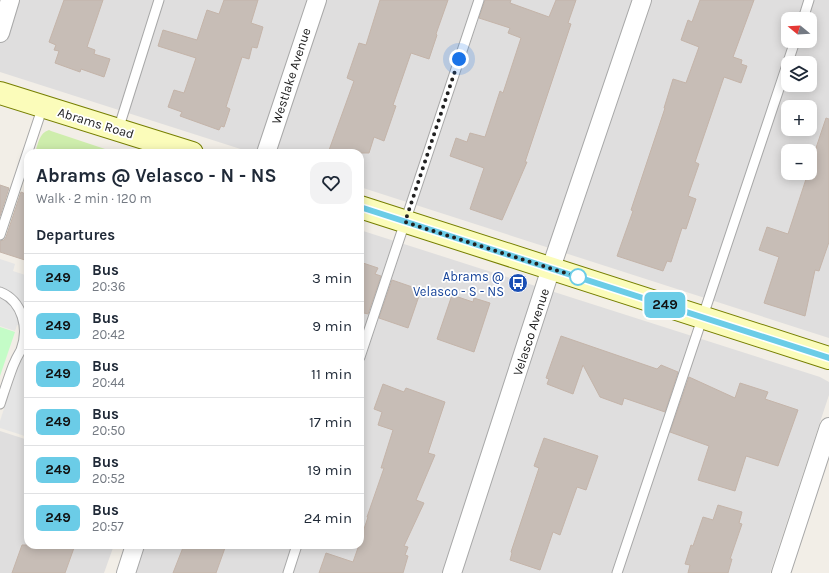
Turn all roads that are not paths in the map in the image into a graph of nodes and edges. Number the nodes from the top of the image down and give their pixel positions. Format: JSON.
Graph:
{"nodes":[{"id":1,"x":10,"y":0,"type":"edge"},
{"id":2,"x":159,"y":0,"type":"edge"},
{"id":3,"x":317,"y":0,"type":"edge"},
{"id":4,"x":479,"y":0,"type":"edge"},
{"id":5,"x":642,"y":0,"type":"edge"},
{"id":6,"x":809,"y":0,"type":"edge"},
{"id":7,"x":805,"y":12,"type":"edge"},
{"id":8,"x":0,"y":33,"type":"edge"},
{"id":9,"x":793,"y":48,"type":"edge"},
{"id":10,"x":0,"y":93,"type":"edge"},
{"id":11,"x":43,"y":106,"type":"junction"},
{"id":12,"x":118,"y":130,"type":"junction"},
{"id":13,"x":29,"y":149,"type":"edge"},
{"id":14,"x":179,"y":149,"type":"edge"},
{"id":15,"x":267,"y":149,"type":"edge"},
{"id":16,"x":24,"y":163,"type":"edge"},
{"id":17,"x":364,"y":208,"type":"edge"},
{"id":18,"x":405,"y":222,"type":"junction"},
{"id":19,"x":0,"y":235,"type":"edge"},
{"id":20,"x":551,"y":268,"type":"junction"},
{"id":21,"x":0,"y":292,"type":"edge"},
{"id":22,"x":702,"y":318,"type":"junction"},
{"id":23,"x":24,"y":321,"type":"edge"},
{"id":24,"x":24,"y":336,"type":"edge"},
{"id":25,"x":364,"y":345,"type":"edge"},
{"id":26,"x":829,"y":358,"type":"edge"},
{"id":27,"x":0,"y":404,"type":"edge"},
{"id":28,"x":829,"y":426,"type":"edge"},
{"id":29,"x":134,"y":549,"type":"edge"},
{"id":30,"x":296,"y":549,"type":"edge"},
{"id":31,"x":126,"y":573,"type":"edge"},
{"id":32,"x":288,"y":573,"type":"edge"},
{"id":33,"x":452,"y":573,"type":"edge"},
{"id":34,"x":617,"y":573,"type":"edge"},
{"id":35,"x":781,"y":573,"type":"edge"}],
"edges":[{"from":1,"to":8,"type":"street"},
{"from":2,"to":12,"type":"lane"},
{"from":3,"to":15,"type":"street","name":"Westlake Avenue"},
{"from":4,"to":18,"type":"lane"},
{"from":5,"to":20,"type":"street","name":"Velasco Avenue"},
{"from":6,"to":7,"type":"lane"},
{"from":9,"to":22,"type":"lane"},
{"from":10,"to":11,"type":"main road","name":"Abrams Road"},
{"from":11,"to":12,"type":"main road","name":"Abrams Road"},
{"from":11,"to":13,"type":"lane"},
{"from":12,"to":14,"type":"main road","name":"Abrams Road"},
{"from":16,"to":19,"type":"lane"},
{"from":17,"to":18,"type":"main road"},
{"from":18,"to":20,"type":"main road"},
{"from":18,"to":25,"type":"lane"},
{"from":20,"to":22,"type":"main road"},
{"from":20,"to":33,"type":"street","name":"Velasco Avenue"},
{"from":21,"to":23,"type":"lane"},
{"from":22,"to":26,"type":"main road"},
{"from":22,"to":34,"type":"lane"},
{"from":24,"to":27,"type":"lane"},
{"from":28,"to":35,"type":"street"},
{"from":29,"to":31,"type":"street"},
{"from":30,"to":32,"type":"lane"}]}
